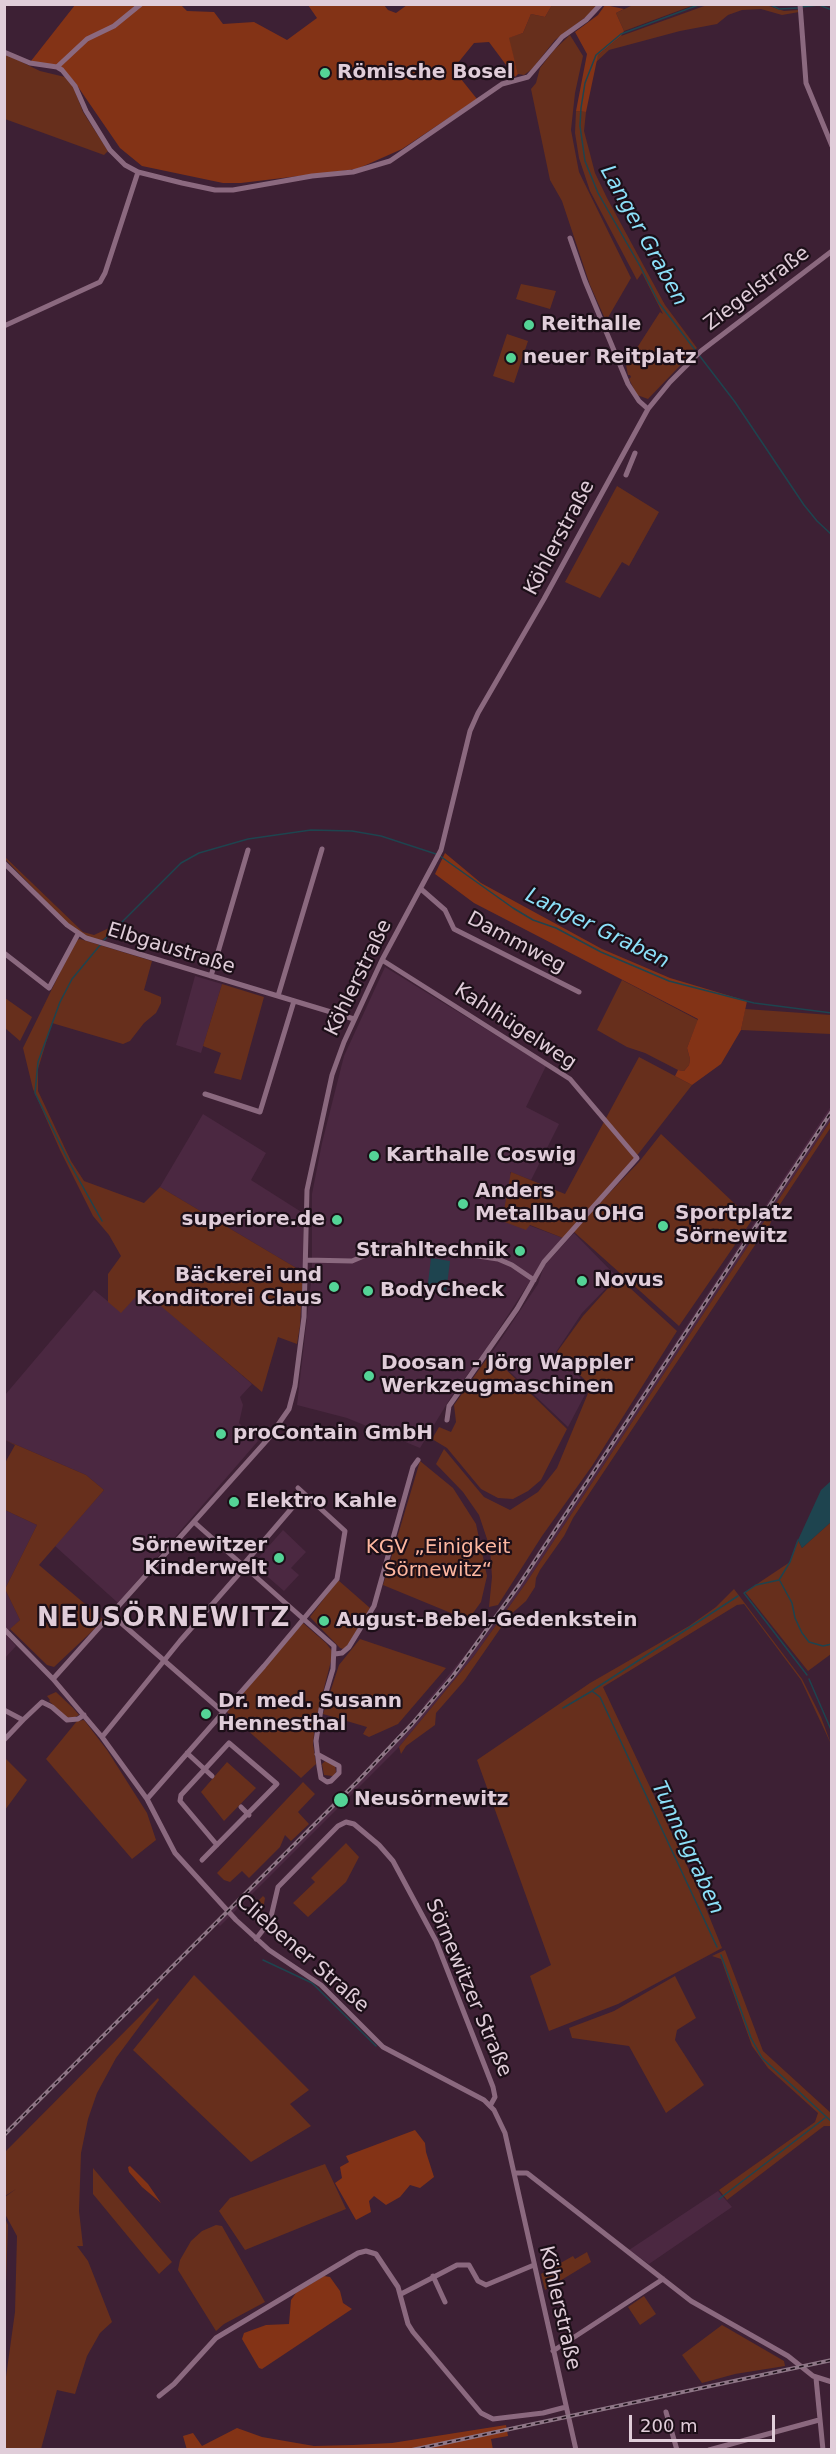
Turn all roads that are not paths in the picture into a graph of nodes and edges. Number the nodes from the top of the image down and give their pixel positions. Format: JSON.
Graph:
{"nodes":[{"id":1,"x":141,"y":4,"type":"edge"},
{"id":2,"x":601,"y":4,"type":"edge"},
{"id":3,"x":801,"y":7,"type":"edge"},
{"id":4,"x":4,"y":52,"type":"edge"},
{"id":5,"x":57,"y":67,"type":"junction"},
{"id":6,"x":831,"y":146,"type":"edge"},
{"id":7,"x":138,"y":172,"type":"junction"},
{"id":8,"x":570,"y":238,"type":"dead end"},
{"id":9,"x":831,"y":251,"type":"edge"},
{"id":10,"x":4,"y":326,"type":"edge"},
{"id":11,"x":701,"y":351,"type":"joint"},
{"id":12,"x":648,"y":409,"type":"junction"},
{"id":13,"x":635,"y":453,"type":"dead end"},
{"id":14,"x":620,"y":458,"type":"junction"},
{"id":15,"x":631,"y":466,"type":"junction"},
{"id":16,"x":626,"y":475,"type":"dead end"},
{"id":17,"x":322,"y":849,"type":"dead end"},
{"id":18,"x":248,"y":850,"type":"dead end"},
{"id":19,"x":4,"y":863,"type":"edge"},
{"id":20,"x":421,"y":890,"type":"junction"},
{"id":21,"x":78,"y":934,"type":"junction"},
{"id":22,"x":4,"y":953,"type":"edge"},
{"id":23,"x":382,"y":960,"type":"junction"},
{"id":24,"x":211,"y":976,"type":"junction"},
{"id":25,"x":579,"y":993,"type":"dead end"},
{"id":26,"x":279,"y":996,"type":"junction"},
{"id":27,"x":294,"y":1001,"type":"junction"},
{"id":28,"x":354,"y":1019,"type":"junction"},
{"id":29,"x":205,"y":1094,"type":"dead end"},
{"id":30,"x":306,"y":1260,"type":"junction"},
{"id":31,"x":534,"y":1281,"type":"junction"},
{"id":32,"x":447,"y":1420,"type":"dead end"},
{"id":33,"x":418,"y":1460,"type":"dead end"},
{"id":34,"x":298,"y":1488,"type":"dead end"},
{"id":35,"x":304,"y":1494,"type":"junction"},
{"id":36,"x":194,"y":1522,"type":"junction"},
{"id":37,"x":244,"y":1566,"type":"junction"},
{"id":38,"x":112,"y":1615,"type":"junction"},
{"id":39,"x":304,"y":1618,"type":"junction"},
{"id":40,"x":4,"y":1629,"type":"edge"},
{"id":41,"x":335,"y":1654,"type":"junction"},
{"id":42,"x":164,"y":1661,"type":"junction"},
{"id":43,"x":53,"y":1679,"type":"junction"},
{"id":44,"x":4,"y":1710,"type":"edge"},
{"id":45,"x":223,"y":1712,"type":"junction"},
{"id":46,"x":84,"y":1715,"type":"junction"},
{"id":47,"x":23,"y":1720,"type":"junction"},
{"id":48,"x":102,"y":1737,"type":"junction"},
{"id":49,"x":4,"y":1740,"type":"edge"},
{"id":50,"x":187,"y":1754,"type":"junction"},
{"id":51,"x":317,"y":1754,"type":"junction"},
{"id":52,"x":205,"y":1769,"type":"junction"},
{"id":53,"x":212,"y":1776,"type":"dead end"},
{"id":54,"x":147,"y":1799,"type":"junction"},
{"id":55,"x":241,"y":1807,"type":"dead end"},
{"id":56,"x":249,"y":1815,"type":"junction"},
{"id":57,"x":217,"y":1845,"type":"junction"},
{"id":58,"x":202,"y":1860,"type":"dead end"},
{"id":59,"x":256,"y":1939,"type":"junction"},
{"id":60,"x":490,"y":2106,"type":"junction"},
{"id":61,"x":514,"y":2173,"type":"junction"},
{"id":62,"x":534,"y":2265,"type":"junction"},
{"id":63,"x":433,"y":2276,"type":"junction"},
{"id":64,"x":663,"y":2279,"type":"junction"},
{"id":65,"x":401,"y":2294,"type":"junction"},
{"id":66,"x":446,"y":2302,"type":"dead end"},
{"id":67,"x":553,"y":2351,"type":"junction"},
{"id":68,"x":816,"y":2378,"type":"junction"},
{"id":69,"x":831,"y":2382,"type":"edge"},
{"id":70,"x":159,"y":2396,"type":"dead end"},
{"id":71,"x":566,"y":2407,"type":"junction"},
{"id":72,"x":666,"y":2412,"type":"dead end"},
{"id":73,"x":819,"y":2420,"type":"junction"},
{"id":74,"x":576,"y":2450,"type":"edge"},
{"id":75,"x":676,"y":2450,"type":"edge"},
{"id":76,"x":709,"y":2450,"type":"edge"},
{"id":77,"x":823,"y":2450,"type":"edge"}],
"edges":[{"from":1,"to":5,"type":"street"},
{"from":2,"to":7,"type":"street"},
{"from":3,"to":6,"type":"street"},
{"from":4,"to":5,"type":"street"},
{"from":5,"to":7,"type":"street"},
{"from":7,"to":10,"type":"street"},
{"from":8,"to":12,"type":"street"},
{"from":9,"to":11,"type":"street","name":"Ziegelstraße"},
{"from":11,"to":12,"type":"street","name":"Köhlerstraße"},
{"from":12,"to":14,"type":"street","name":"Köhlerstraße"},
{"from":13,"to":15,"type":"street","name":"Köhlerstraße"},
{"from":14,"to":15,"type":"street"},
{"from":14,"to":20,"type":"street","name":"Köhlerstraße"},
{"from":15,"to":16,"type":"street","name":"Köhlerstraße"},
{"from":17,"to":26,"type":"street"},
{"from":18,"to":24,"type":"street"},
{"from":19,"to":21,"type":"street","name":"Elbgaustraße"},
{"from":20,"to":23,"type":"street","name":"Köhlerstraße"},
{"from":20,"to":25,"type":"street","name":"Dammweg"},
{"from":21,"to":22,"type":"street"},
{"from":21,"to":24,"type":"street","name":"Elbgaustraße"},
{"from":23,"to":28,"type":"street","name":"Köhlerstraße"},
{"from":23,"to":31,"type":"street","name":"Kahlhügelweg"},
{"from":24,"to":26,"type":"street","name":"Elbgaustraße"},
{"from":26,"to":27,"type":"street","name":"Elbgaustraße"},
{"from":27,"to":28,"type":"street","name":"Elbgaustraße"},
{"from":27,"to":29,"type":"street"},
{"from":28,"to":30,"type":"street","name":"Köhlerstraße"},
{"from":30,"to":31,"type":"street"},
{"from":30,"to":36,"type":"street","name":"Köhlerstraße"},
{"from":31,"to":32,"type":"street"},
{"from":33,"to":41,"type":"street"},
{"from":34,"to":35,"type":"street"},
{"from":35,"to":37,"type":"street"},
{"from":35,"to":39,"type":"street"},
{"from":36,"to":37,"type":"street"},
{"from":36,"to":38,"type":"street","name":"Köhlerstraße"},
{"from":37,"to":39,"type":"street"},
{"from":37,"to":42,"type":"street"},
{"from":38,"to":42,"type":"street"},
{"from":38,"to":43,"type":"street","name":"Köhlerstraße"},
{"from":39,"to":41,"type":"street"},
{"from":39,"to":45,"type":"street"},
{"from":40,"to":43,"type":"street","name":"Cliebener Straße"},
{"from":41,"to":51,"type":"street"},
{"from":42,"to":45,"type":"street"},
{"from":42,"to":48,"type":"street"},
{"from":43,"to":46,"type":"street","name":"Cliebener Straße"},
{"from":44,"to":47,"type":"street"},
{"from":45,"to":50,"type":"street"},
{"from":46,"to":47,"type":"street"},
{"from":46,"to":48,"type":"street","name":"Cliebener Straße"},
{"from":47,"to":49,"type":"street"},
{"from":48,"to":54,"type":"street","name":"Cliebener Straße"},
{"from":50,"to":52,"type":"street"},
{"from":50,"to":54,"type":"street"},
{"from":51,"to":51,"type":"street"},
{"from":52,"to":53,"type":"street"},
{"from":52,"to":56,"type":"street"},
{"from":52,"to":57,"type":"street"},
{"from":54,"to":59,"type":"street","name":"Cliebener Straße"},
{"from":55,"to":56,"type":"street"},
{"from":56,"to":57,"type":"street"},
{"from":57,"to":58,"type":"street"},
{"from":59,"to":60,"type":"street","name":"Cliebener Straße"},
{"from":59,"to":60,"type":"street","name":"Sörnewitzer Straße"},
{"from":60,"to":61,"type":"street","name":"Sörnewitzer Straße"},
{"from":61,"to":62,"type":"street","name":"Köhlerstraße"},
{"from":61,"to":64,"type":"street"},
{"from":62,"to":63,"type":"street"},
{"from":62,"to":67,"type":"street","name":"Köhlerstraße"},
{"from":63,"to":65,"type":"street"},
{"from":63,"to":66,"type":"street"},
{"from":64,"to":67,"type":"street"},
{"from":64,"to":68,"type":"street"},
{"from":65,"to":70,"type":"street"},
{"from":65,"to":71,"type":"street"},
{"from":67,"to":71,"type":"street","name":"Köhlerstraße"},
{"from":68,"to":69,"type":"street"},
{"from":68,"to":73,"type":"street"},
{"from":71,"to":74,"type":"street","name":"Köhlerstraße"},
{"from":72,"to":75,"type":"street"},
{"from":73,"to":76,"type":"street"},
{"from":73,"to":77,"type":"street"}]}
